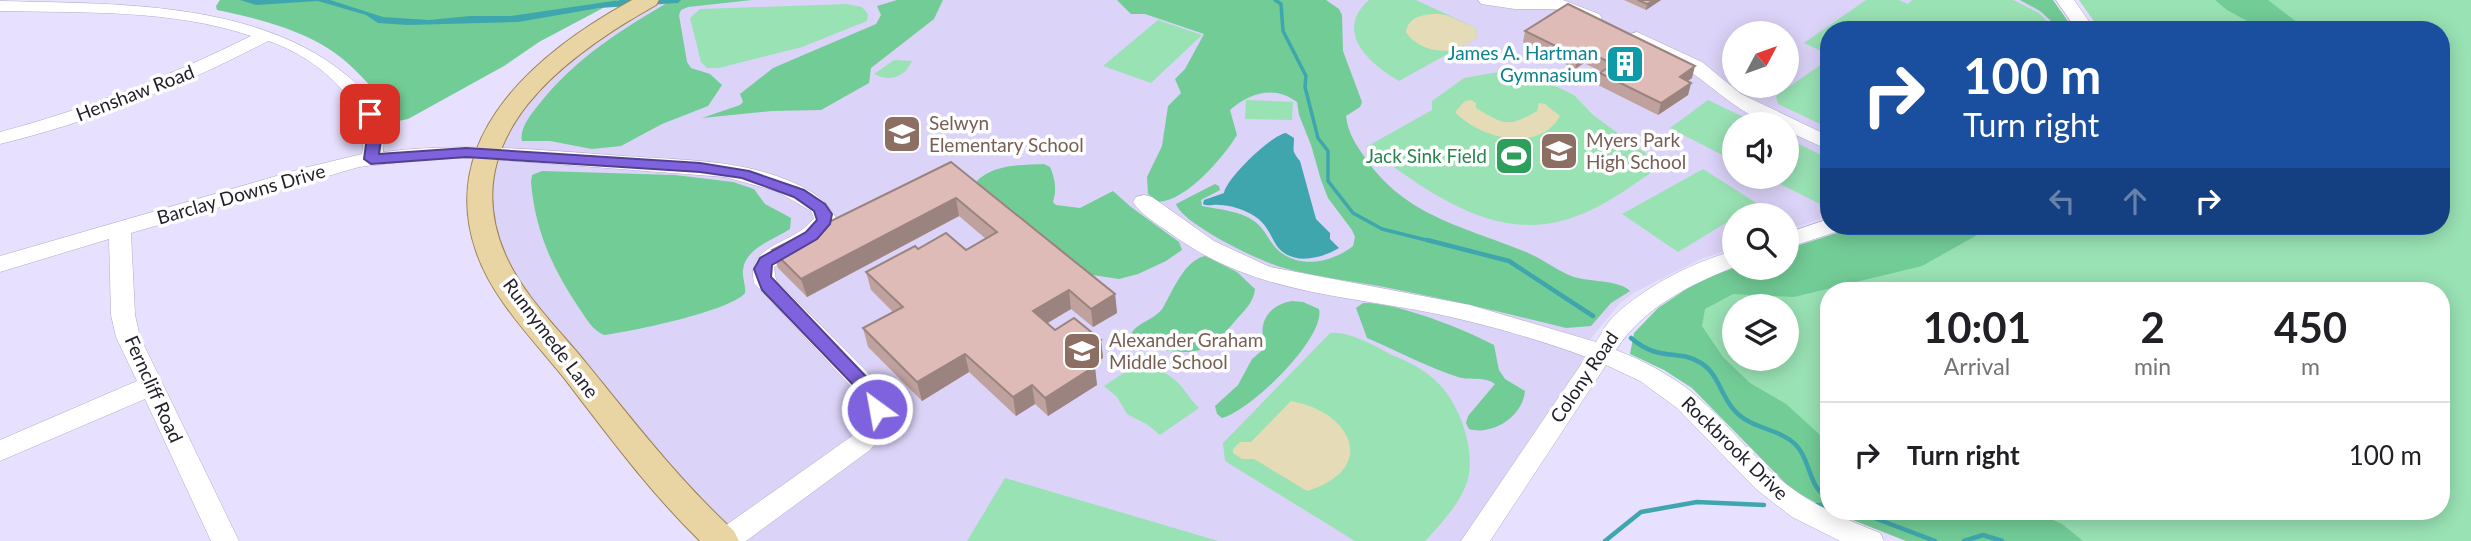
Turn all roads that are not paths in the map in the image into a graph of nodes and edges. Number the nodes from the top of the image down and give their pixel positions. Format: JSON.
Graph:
{"nodes":[{"id":1,"x":648,"y":0,"type":"edge"},
{"id":2,"x":1488,"y":0,"type":"edge"},
{"id":3,"x":2064,"y":0,"type":"edge"},
{"id":4,"x":0,"y":6,"type":"edge"},
{"id":5,"x":2079,"y":21,"type":"edge"},
{"id":6,"x":266,"y":35,"type":"junction"},
{"id":7,"x":0,"y":138,"type":"edge"},
{"id":8,"x":1820,"y":140,"type":"edge"},
{"id":9,"x":486,"y":153,"type":"junction"},
{"id":10,"x":371,"y":159,"type":"junction"},
{"id":11,"x":1144,"y":202,"type":"dead end"},
{"id":12,"x":120,"y":228,"type":"junction"},
{"id":13,"x":1820,"y":230,"type":"edge"},
{"id":14,"x":1799,"y":237,"type":"edge"},
{"id":15,"x":0,"y":264,"type":"edge"},
{"id":16,"x":1722,"y":264,"type":"edge"},
{"id":17,"x":1601,"y":353,"type":"junction"},
{"id":18,"x":150,"y":386,"type":"junction"},
{"id":19,"x":0,"y":451,"type":"edge"},
{"id":20,"x":1820,"y":519,"type":"edge"},
{"id":21,"x":1823,"y":520,"type":"edge"},
{"id":22,"x":225,"y":541,"type":"edge"},
{"id":23,"x":723,"y":541,"type":"edge"},
{"id":24,"x":1475,"y":541,"type":"edge"},
{"id":25,"x":1870,"y":541,"type":"edge"}],
"edges":[{"from":1,"to":9,"type":"main road","name":"Runnymede Lane"},
{"from":2,"to":8,"type":"street"},
{"from":3,"to":5,"type":"street"},
{"from":4,"to":6,"type":"street"},
{"from":6,"to":7,"type":"street","name":"Henshaw Road"},
{"from":6,"to":10,"type":"street"},
{"from":9,"to":10,"type":"street","name":"Barclay Downs Drive"},
{"from":9,"to":23,"type":"main road","name":"Runnymede Lane"},
{"from":9,"to":23,"type":"street"},
{"from":10,"to":12,"type":"street","name":"Barclay Downs Drive"},
{"from":11,"to":17,"type":"street","name":"Rockbrook Drive"},
{"from":12,"to":15,"type":"street","name":"Barclay Downs Drive"},
{"from":12,"to":18,"type":"street","name":"Ferncliff Road"},
{"from":13,"to":14,"type":"street"},
{"from":16,"to":17,"type":"street","name":"Colony Road"},
{"from":17,"to":20,"type":"street","name":"Rockbrook Drive"},
{"from":17,"to":24,"type":"street","name":"Colony Road"},
{"from":18,"to":19,"type":"street"},
{"from":18,"to":22,"type":"street","name":"Ferncliff Road"},
{"from":21,"to":25,"type":"street","name":"Rockbrook Drive"}]}
